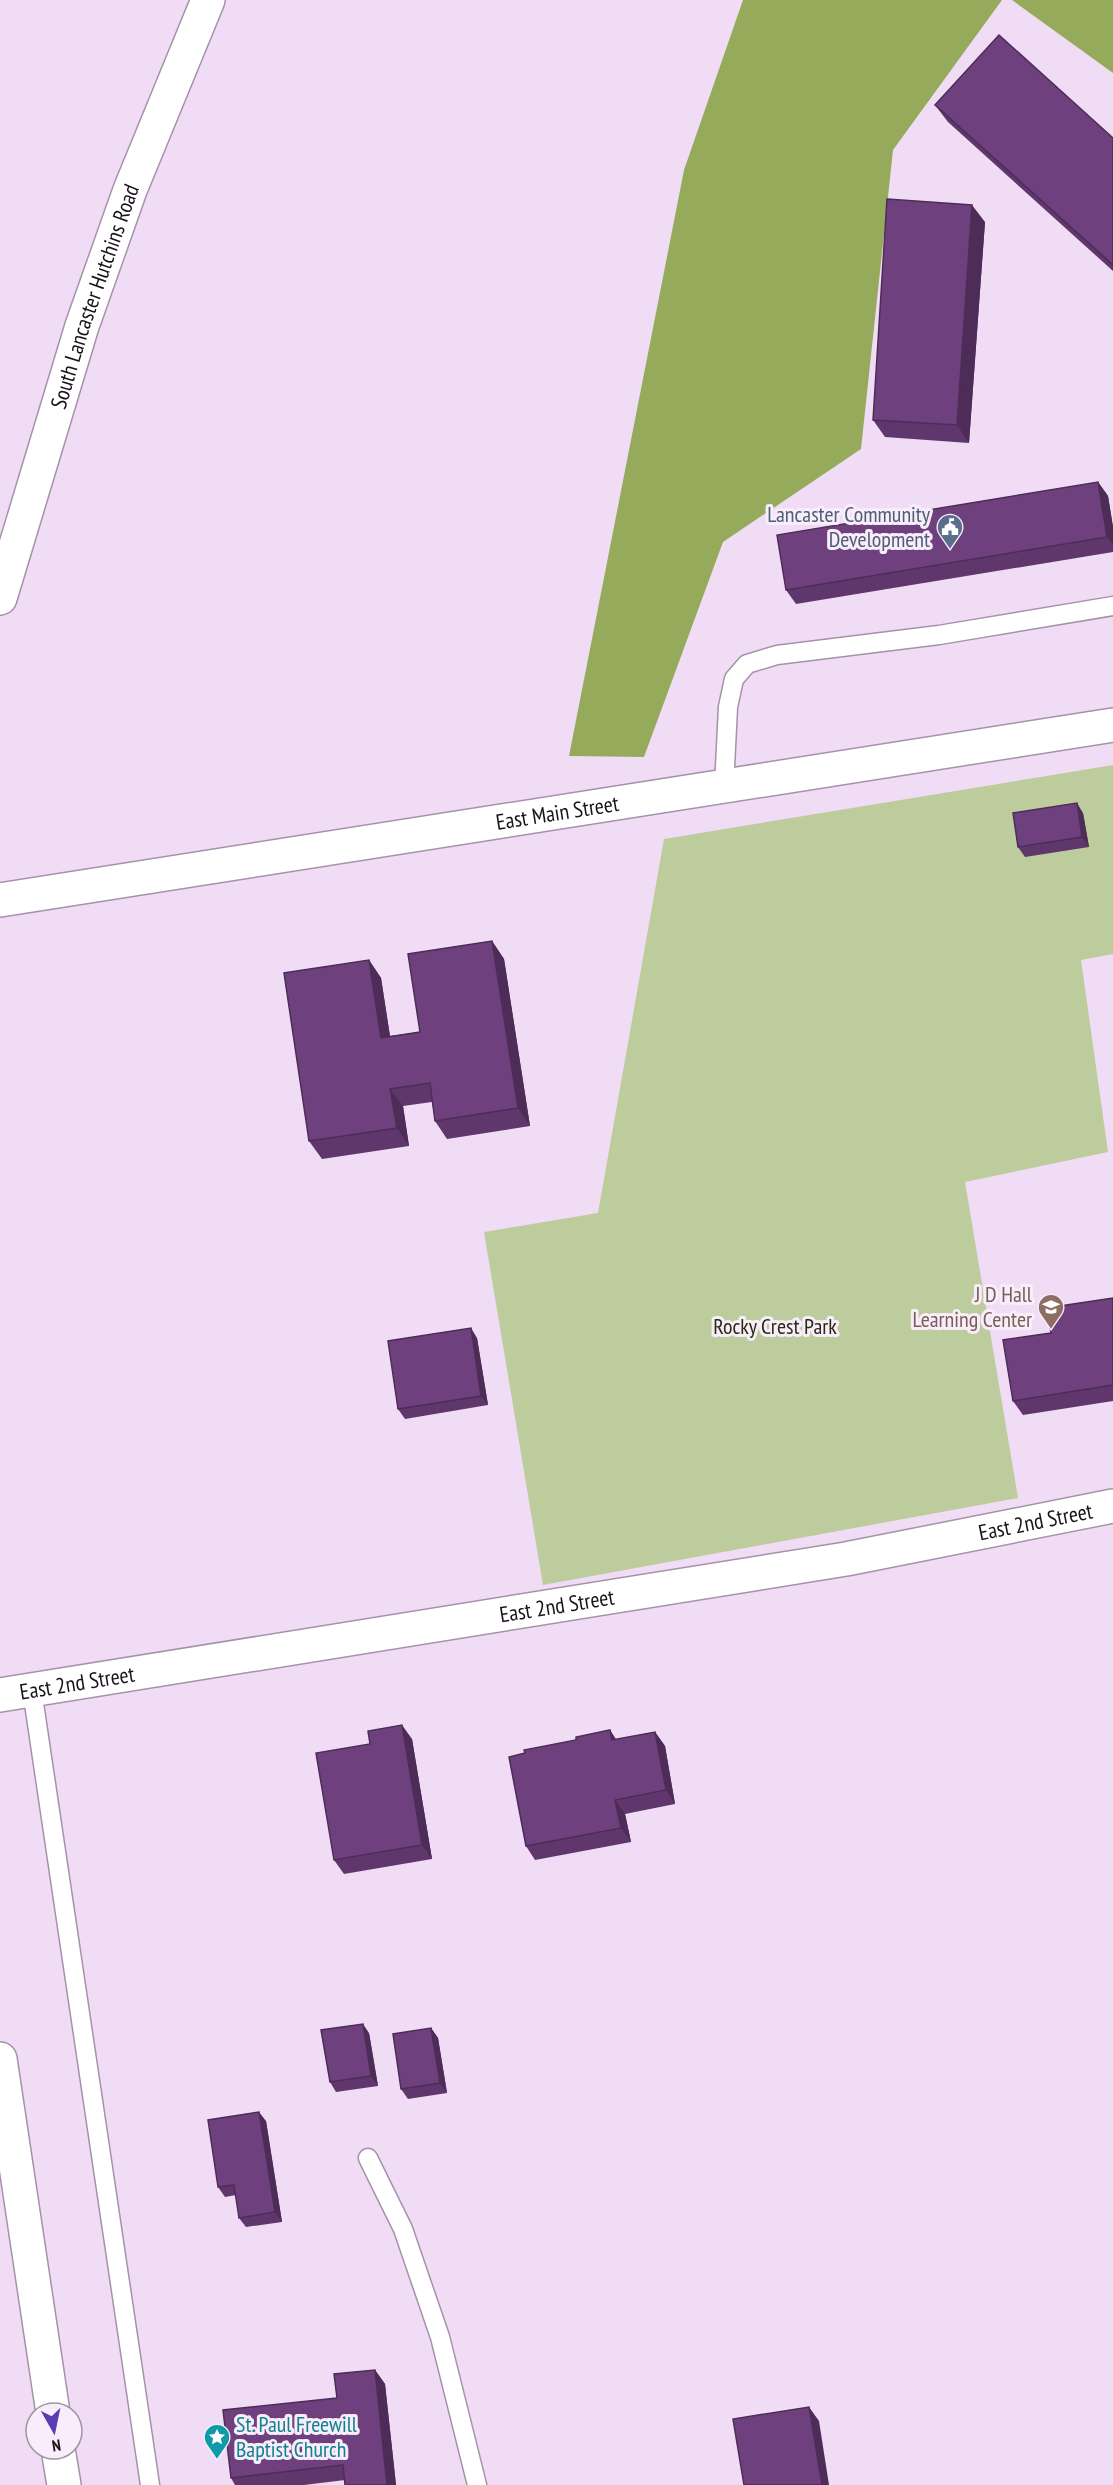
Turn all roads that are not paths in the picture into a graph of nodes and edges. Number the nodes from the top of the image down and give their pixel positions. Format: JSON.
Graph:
{"nodes":[{"id":1,"x":208,"y":0,"type":"edge"},
{"id":2,"x":0,"y":598,"type":"edge"},
{"id":3,"x":1113,"y":606,"type":"edge"},
{"id":4,"x":1113,"y":725,"type":"edge"},
{"id":5,"x":724,"y":786,"type":"junction"},
{"id":6,"x":0,"y":900,"type":"edge"},
{"id":7,"x":1113,"y":1506,"type":"edge"},
{"id":8,"x":32,"y":1690,"type":"junction"},
{"id":9,"x":0,"y":1695,"type":"edge"},
{"id":10,"x":0,"y":2059,"type":"edge"},
{"id":11,"x":368,"y":2157,"type":"dead end"},
{"id":12,"x":51,"y":2401,"type":"edge"},
{"id":13,"x":60,"y":2461,"type":"edge"},
{"id":14,"x":64,"y":2485,"type":"edge"},
{"id":15,"x":150,"y":2485,"type":"edge"},
{"id":16,"x":477,"y":2485,"type":"edge"}],
"edges":[{"from":1,"to":2,"type":"street","name":"South Lancaster Hutchins Road"},
{"from":3,"to":5,"type":"lane"},
{"from":4,"to":5,"type":"street","name":"East Main Street"},
{"from":5,"to":6,"type":"street","name":"East Main Street"},
{"from":7,"to":8,"type":"street","name":"East 2nd Street"},
{"from":8,"to":9,"type":"street","name":"East 2nd Street"},
{"from":8,"to":15,"type":"lane"},
{"from":10,"to":12,"type":"street"},
{"from":11,"to":16,"type":"lane"},
{"from":13,"to":14,"type":"street"}]}
